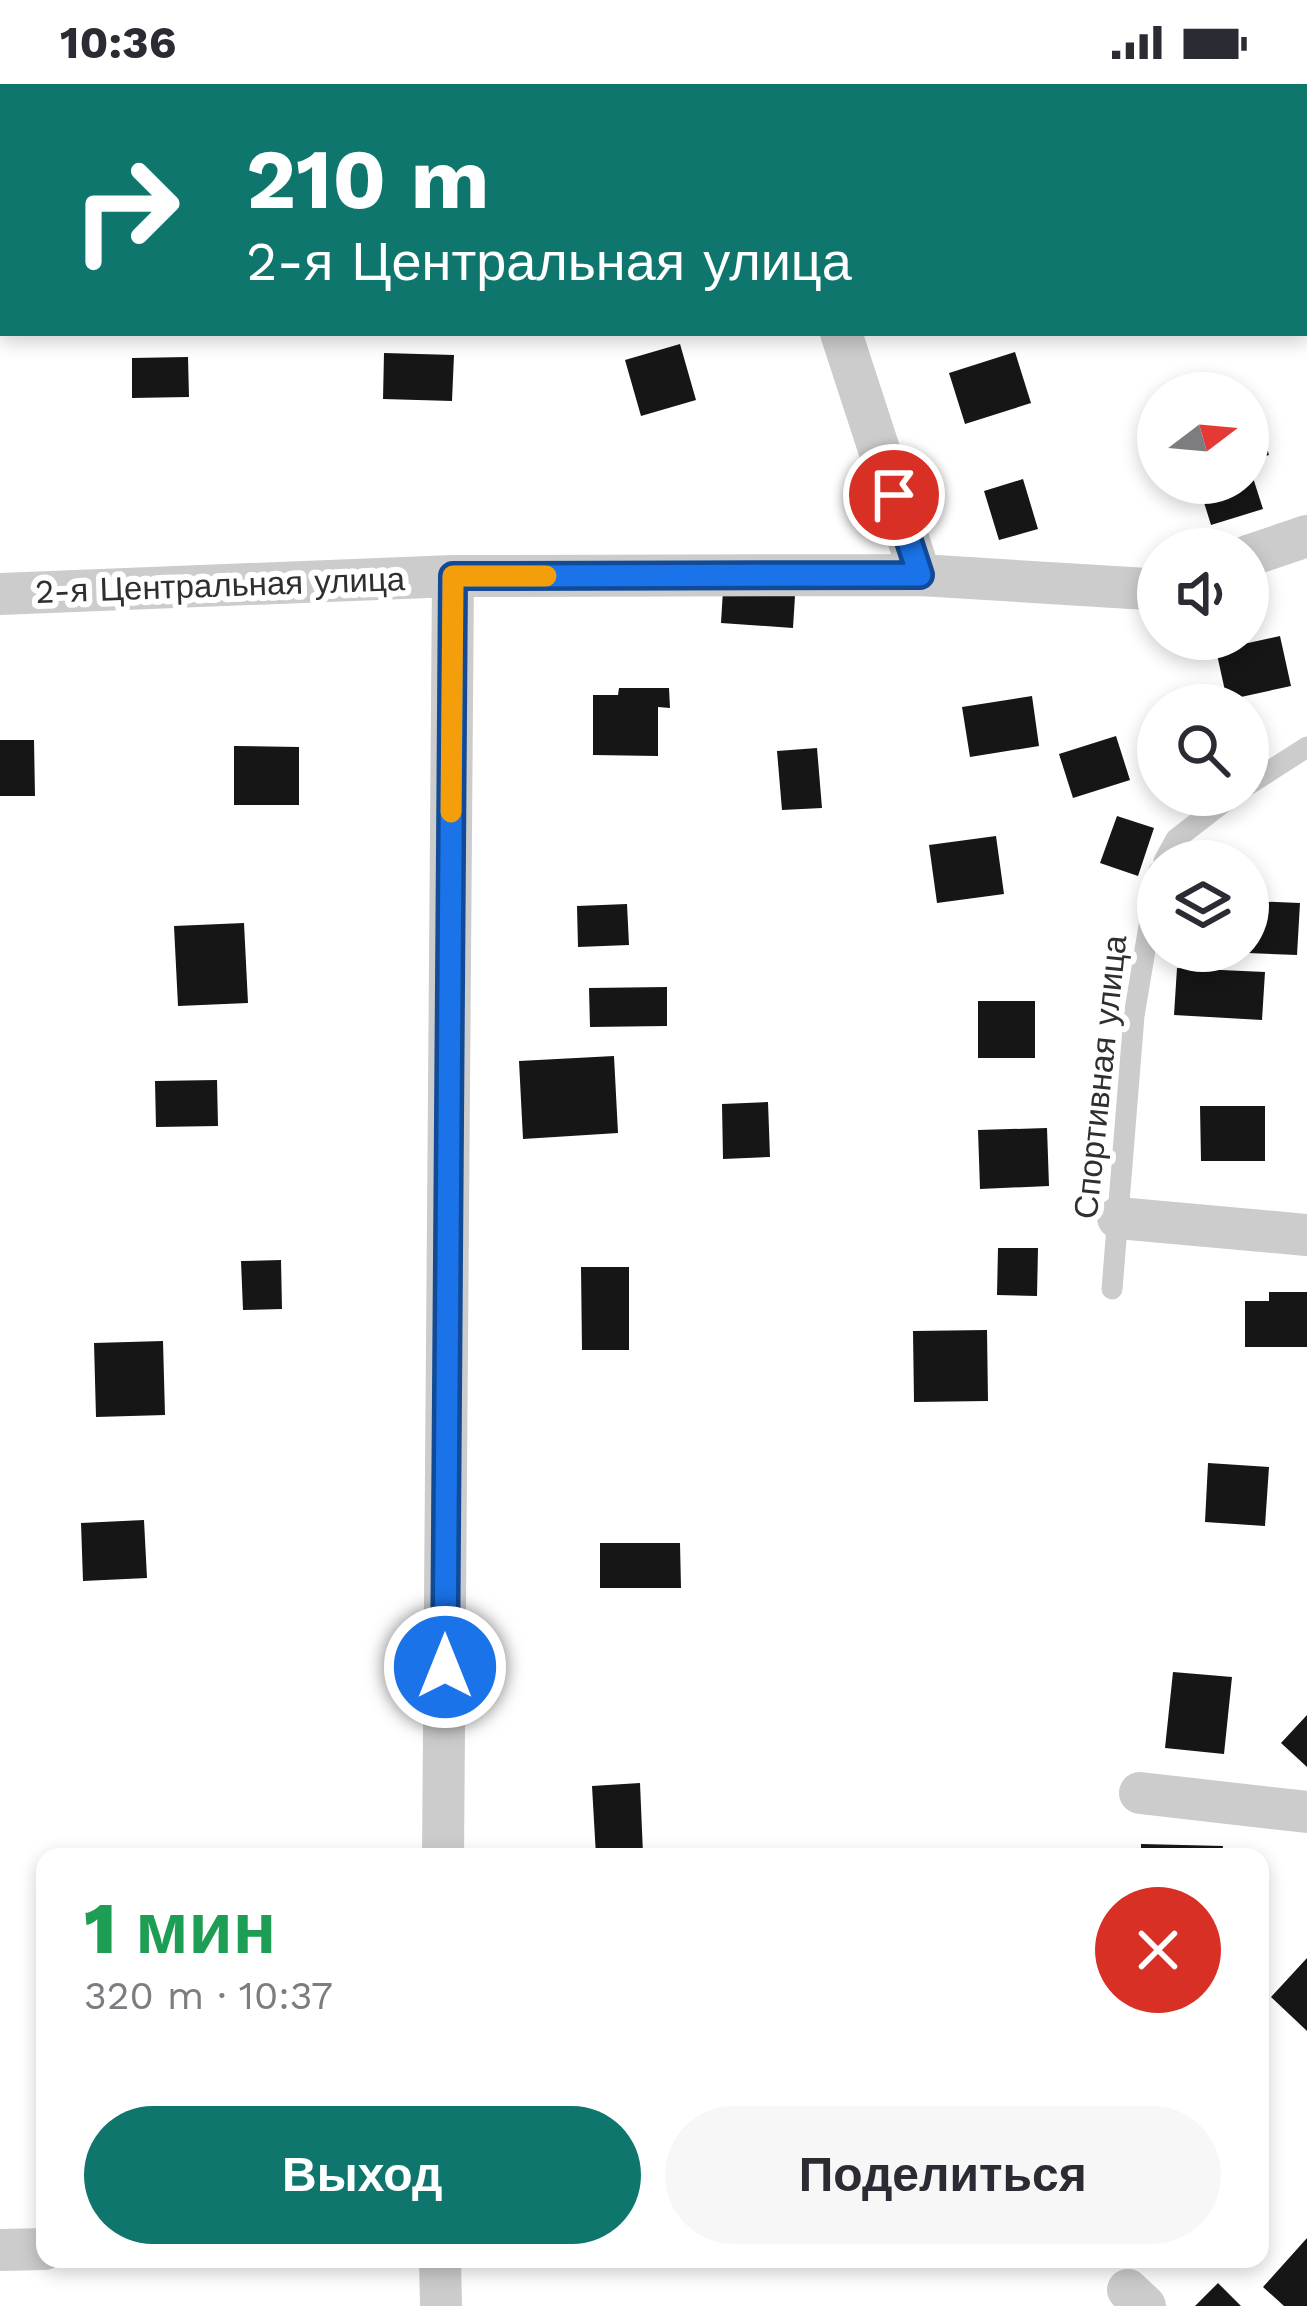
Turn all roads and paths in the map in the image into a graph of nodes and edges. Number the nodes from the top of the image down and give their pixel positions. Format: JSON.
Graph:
{"nodes":[{"id":1,"x":842,"y":336,"type":"edge"},
{"id":2,"x":1307,"y":536,"type":"edge"},
{"id":3,"x":1269,"y":549,"type":"edge"},
{"id":4,"x":920,"y":575,"type":"junction"},
{"id":5,"x":453,"y":576,"type":"junction"},
{"id":6,"x":1137,"y":589,"type":"edge"},
{"id":7,"x":0,"y":594,"type":"edge"},
{"id":8,"x":1307,"y":747,"type":"edge"},
{"id":9,"x":1269,"y":771,"type":"edge"},
{"id":10,"x":1206,"y":816,"type":"edge"},
{"id":11,"x":1175,"y":840,"type":"edge"},
{"id":12,"x":1142,"y":972,"type":"edge"},
{"id":13,"x":1118,"y":1218,"type":"junction"},
{"id":14,"x":1307,"y":1235,"type":"edge"},
{"id":15,"x":1112,"y":1289,"type":"dead end"},
{"id":16,"x":1140,"y":1793,"type":"dead end"},
{"id":17,"x":1307,"y":1812,"type":"edge"},
{"id":18,"x":443,"y":1848,"type":"edge"},
{"id":19,"x":36,"y":2249,"type":"edge"},
{"id":20,"x":0,"y":2250,"type":"edge"},
{"id":21,"x":440,"y":2268,"type":"edge"},
{"id":22,"x":441,"y":2306,"type":"edge"}],
"edges":[{"from":1,"to":4,"type":"street"},
{"from":2,"to":3,"type":"street"},
{"from":4,"to":5,"type":"street","name":"2-я Центральная улица"},
{"from":4,"to":6,"type":"street","name":"2-я Центральная улица"},
{"from":5,"to":7,"type":"street","name":"2-я Центральная улица"},
{"from":5,"to":18,"type":"street"},
{"from":8,"to":9,"type":"lane"},
{"from":10,"to":11,"type":"lane"},
{"from":12,"to":13,"type":"lane","name":"Спортивная улица"},
{"from":13,"to":14,"type":"street"},
{"from":13,"to":15,"type":"lane","name":"Спортивная улица"},
{"from":16,"to":17,"type":"street"},
{"from":19,"to":20,"type":"street"},
{"from":21,"to":22,"type":"street"}]}
